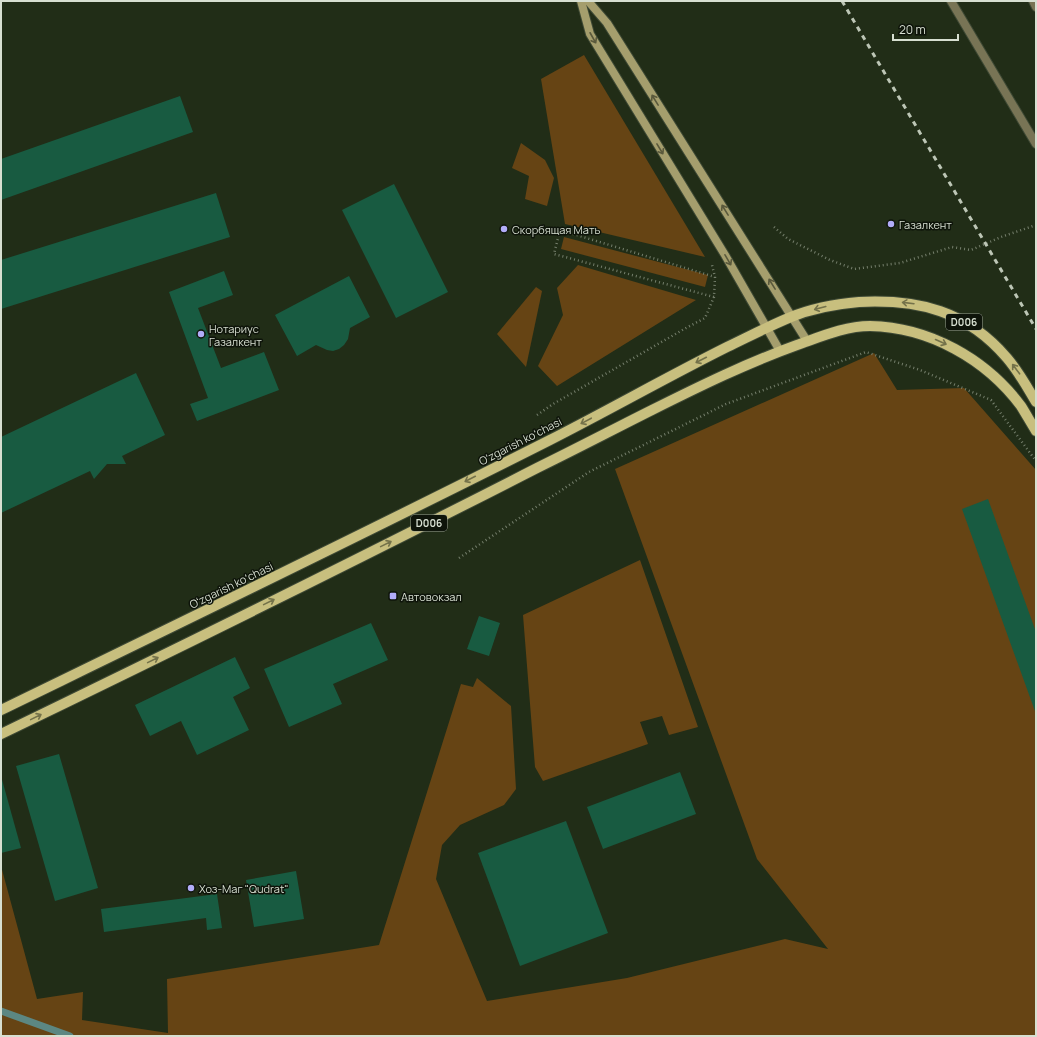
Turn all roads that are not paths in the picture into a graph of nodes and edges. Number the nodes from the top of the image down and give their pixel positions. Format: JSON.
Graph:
{"nodes":[{"id":1,"x":581,"y":1,"type":"edge"},
{"id":2,"x":588,"y":1,"type":"edge"},
{"id":3,"x":951,"y":1,"type":"edge"},
{"id":4,"x":1033,"y":1,"type":"edge"},
{"id":5,"x":1036,"y":7,"type":"edge"},
{"id":6,"x":1036,"y":144,"type":"edge"},
{"id":7,"x":792,"y":316,"type":"junction"},
{"id":8,"x":766,"y":328,"type":"junction"},
{"id":9,"x":807,"y":341,"type":"junction"},
{"id":10,"x":780,"y":351,"type":"junction"},
{"id":11,"x":1036,"y":402,"type":"edge"},
{"id":12,"x":1036,"y":431,"type":"edge"},
{"id":13,"x":1,"y":710,"type":"edge"},
{"id":14,"x":1,"y":734,"type":"edge"}],
"edges":[{"from":1,"to":8,"type":"main road","one_way":true},
{"from":7,"to":2,"type":"main road","one_way":true},
{"from":3,"to":6,"type":"lane"},
{"from":4,"to":5,"type":"lane"},
{"from":7,"to":8,"type":"main road","name":"Oʻzgarish koʻchasi","number":"D006"},
{"from":7,"to":9,"type":"main road"},
{"from":11,"to":7,"type":"main road","name":"Oʻzgarish koʻchasi","number":"D006","one_way":true},
{"from":8,"to":10,"type":"main road"},
{"from":8,"to":13,"type":"main road","name":"Oʻzgarish koʻchasi","number":"D006","one_way":true},
{"from":9,"to":10,"type":"main road","number":"D006"},
{"from":9,"to":12,"type":"main road","number":"D006","one_way":true},
{"from":14,"to":10,"type":"main road","number":"D006","one_way":true}]}
